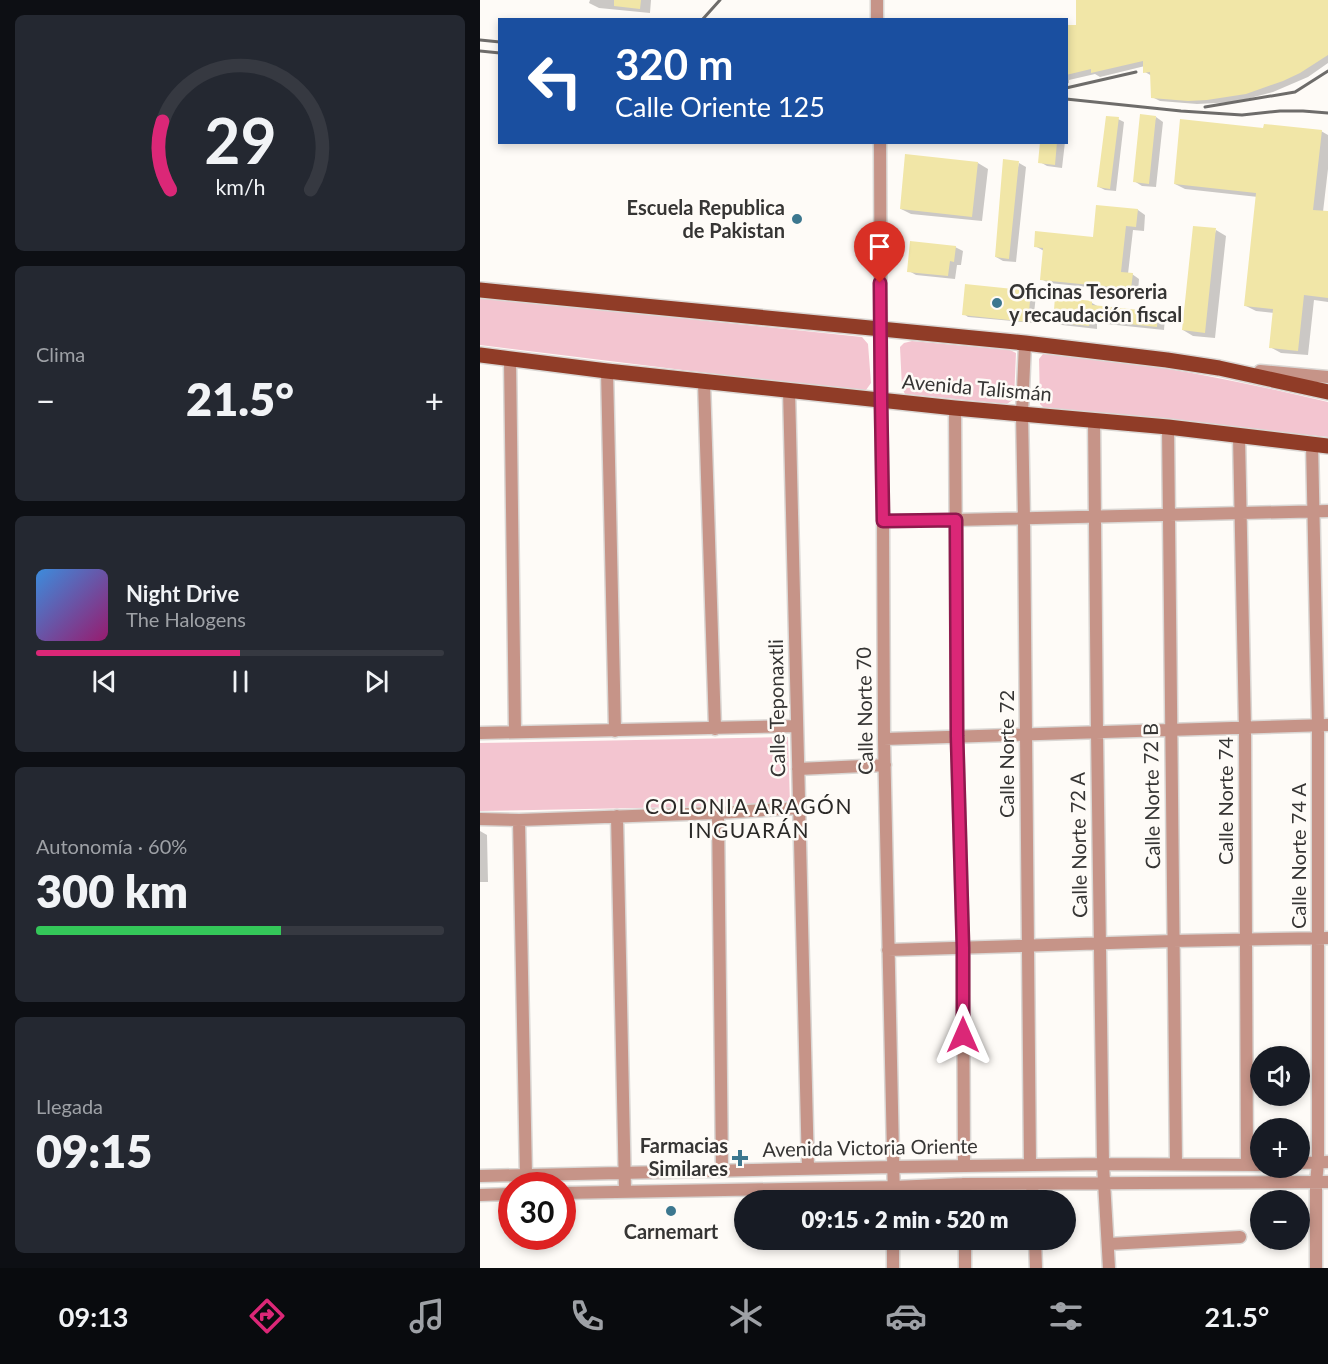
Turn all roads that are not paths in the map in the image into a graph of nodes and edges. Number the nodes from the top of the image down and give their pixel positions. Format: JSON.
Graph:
{"nodes":[{"id":1,"x":877,"y":0,"type":"edge"},
{"id":2,"x":877,"y":18,"type":"edge"},
{"id":3,"x":880,"y":144,"type":"edge"},
{"id":4,"x":480,"y":290,"type":"edge"},
{"id":5,"x":881,"y":329,"type":"junction"},
{"id":6,"x":1025,"y":343,"type":"junction"},
{"id":7,"x":480,"y":355,"type":"edge"},
{"id":8,"x":510,"y":360,"type":"junction"},
{"id":9,"x":1219,"y":368,"type":"junction"},
{"id":10,"x":607,"y":371,"type":"junction"},
{"id":11,"x":1328,"y":377,"type":"edge"},
{"id":12,"x":704,"y":381,"type":"junction"},
{"id":13,"x":789,"y":390,"type":"junction"},
{"id":14,"x":1328,"y":392,"type":"edge"},
{"id":15,"x":881,"y":400,"type":"junction"},
{"id":16,"x":955,"y":408,"type":"junction"},
{"id":17,"x":1022,"y":414,"type":"junction"},
{"id":18,"x":1094,"y":420,"type":"junction"},
{"id":19,"x":1168,"y":427,"type":"junction"},
{"id":20,"x":1239,"y":436,"type":"junction"},
{"id":21,"x":1312,"y":444,"type":"junction"},
{"id":22,"x":1328,"y":446,"type":"edge"},
{"id":23,"x":1312,"y":511,"type":"junction"},
{"id":24,"x":1328,"y":511,"type":"edge"},
{"id":25,"x":1240,"y":513,"type":"junction"},
{"id":26,"x":1168,"y":515,"type":"junction"},
{"id":27,"x":1094,"y":516,"type":"junction"},
{"id":28,"x":1024,"y":519,"type":"junction"},
{"id":29,"x":956,"y":520,"type":"junction"},
{"id":30,"x":883,"y":521,"type":"junction"},
{"id":31,"x":1323,"y":725,"type":"edge"},
{"id":32,"x":797,"y":726,"type":"junction"},
{"id":33,"x":716,"y":729,"type":"junction"},
{"id":34,"x":1245,"y":729,"type":"junction"},
{"id":35,"x":1171,"y":730,"type":"junction"},
{"id":36,"x":615,"y":731,"type":"junction"},
{"id":37,"x":515,"y":732,"type":"junction"},
{"id":38,"x":1097,"y":732,"type":"junction"},
{"id":39,"x":480,"y":733,"type":"edge"},
{"id":40,"x":1026,"y":734,"type":"junction"},
{"id":41,"x":957,"y":736,"type":"junction"},
{"id":42,"x":884,"y":738,"type":"junction"},
{"id":43,"x":885,"y":765,"type":"junction"},
{"id":44,"x":798,"y":770,"type":"junction"},
{"id":45,"x":798,"y":808,"type":"junction"},
{"id":46,"x":718,"y":813,"type":"junction"},
{"id":47,"x":617,"y":816,"type":"junction"},
{"id":48,"x":480,"y":819,"type":"edge"},
{"id":49,"x":519,"y":820,"type":"junction"},
{"id":50,"x":1323,"y":938,"type":"edge"},
{"id":51,"x":1246,"y":939,"type":"junction"},
{"id":52,"x":1173,"y":941,"type":"junction"},
{"id":53,"x":1100,"y":944,"type":"junction"},
{"id":54,"x":1027,"y":946,"type":"junction"},
{"id":55,"x":963,"y":948,"type":"junction"},
{"id":56,"x":888,"y":950,"type":"junction"},
{"id":57,"x":1252,"y":1118,"type":"edge"},
{"id":58,"x":1323,"y":1162,"type":"edge"},
{"id":59,"x":1103,"y":1164,"type":"junction"},
{"id":60,"x":1176,"y":1164,"type":"junction"},
{"id":61,"x":1030,"y":1165,"type":"junction"},
{"id":62,"x":1250,"y":1165,"type":"edge"},
{"id":63,"x":893,"y":1167,"type":"junction"},
{"id":64,"x":964,"y":1167,"type":"junction"},
{"id":65,"x":808,"y":1169,"type":"junction"},
{"id":66,"x":722,"y":1170,"type":"junction"},
{"id":67,"x":526,"y":1172,"type":"edge"},
{"id":68,"x":625,"y":1173,"type":"junction"},
{"id":69,"x":576,"y":1174,"type":"edge"},
{"id":70,"x":480,"y":1176,"type":"edge"},
{"id":71,"x":498,"y":1176,"type":"edge"},
{"id":72,"x":1322,"y":1182,"type":"edge"},
{"id":73,"x":1104,"y":1183,"type":"junction"},
{"id":74,"x":963,"y":1184,"type":"junction"},
{"id":75,"x":1032,"y":1184,"type":"junction"},
{"id":76,"x":894,"y":1187,"type":"junction"},
{"id":77,"x":963,"y":1190,"type":"edge"},
{"id":78,"x":1032,"y":1190,"type":"edge"},
{"id":79,"x":625,"y":1191,"type":"junction"},
{"id":80,"x":576,"y":1193,"type":"edge"},
{"id":81,"x":498,"y":1194,"type":"edge"},
{"id":82,"x":480,"y":1195,"type":"edge"},
{"id":83,"x":1240,"y":1237,"type":"dead end"},
{"id":84,"x":1108,"y":1244,"type":"junction"},
{"id":85,"x":893,"y":1250,"type":"edge"},
{"id":86,"x":965,"y":1250,"type":"edge"},
{"id":87,"x":1035,"y":1250,"type":"edge"},
{"id":88,"x":893,"y":1268,"type":"edge"},
{"id":89,"x":965,"y":1268,"type":"edge"},
{"id":90,"x":1036,"y":1268,"type":"edge"},
{"id":91,"x":1108,"y":1268,"type":"edge"},
{"id":92,"x":1316,"y":1268,"type":"edge"}],
"edges":[{"from":1,"to":2,"type":"street"},
{"from":3,"to":5,"type":"street","name":"Calle Norte 70"},
{"from":4,"to":5,"type":"main road"},
{"from":5,"to":6,"type":"main road"},
{"from":5,"to":15,"type":"street","name":"Calle Norte 70"},
{"from":6,"to":9,"type":"main road"},
{"from":6,"to":17,"type":"street","name":"Calle Norte 72"},
{"from":7,"to":8,"type":"main road","name":"Avenida Talismán"},
{"from":8,"to":10,"type":"main road","name":"Avenida Talismán"},
{"from":8,"to":37,"type":"street"},
{"from":9,"to":11,"type":"street"},
{"from":9,"to":14,"type":"main road"},
{"from":10,"to":12,"type":"main road","name":"Avenida Talismán"},
{"from":10,"to":36,"type":"street"},
{"from":12,"to":13,"type":"main road","name":"Avenida Talismán"},
{"from":12,"to":33,"type":"street"},
{"from":13,"to":15,"type":"main road","name":"Avenida Talismán"},
{"from":13,"to":32,"type":"street","name":"Calle Teponaxtli"},
{"from":15,"to":16,"type":"main road","name":"Avenida Talismán"},
{"from":15,"to":30,"type":"street","name":"Calle Norte 70"},
{"from":16,"to":17,"type":"main road","name":"Avenida Talismán"},
{"from":16,"to":29,"type":"street"},
{"from":17,"to":18,"type":"main road","name":"Avenida Talismán"},
{"from":17,"to":28,"type":"street","name":"Calle Norte 72"},
{"from":18,"to":19,"type":"main road","name":"Avenida Talismán"},
{"from":18,"to":27,"type":"street","name":"Calle Norte 72 A"},
{"from":19,"to":20,"type":"main road","name":"Avenida Talismán"},
{"from":19,"to":26,"type":"street","name":"Calle Norte 72 B"},
{"from":20,"to":21,"type":"main road","name":"Avenida Talismán"},
{"from":20,"to":25,"type":"street","name":"Calle Norte 74"},
{"from":21,"to":22,"type":"main road","name":"Avenida Talismán"},
{"from":21,"to":23,"type":"street","name":"Calle Norte 74 A"},
{"from":23,"to":24,"type":"street"},
{"from":23,"to":25,"type":"street"},
{"from":23,"to":31,"type":"street","name":"Calle Norte 74 A"},
{"from":25,"to":26,"type":"street"},
{"from":25,"to":34,"type":"street","name":"Calle Norte 74"},
{"from":26,"to":27,"type":"street"},
{"from":26,"to":35,"type":"street","name":"Calle Norte 72 B"},
{"from":27,"to":28,"type":"street"},
{"from":27,"to":38,"type":"street","name":"Calle Norte 72 A"},
{"from":28,"to":29,"type":"street"},
{"from":28,"to":40,"type":"street","name":"Calle Norte 72"},
{"from":29,"to":30,"type":"street"},
{"from":29,"to":41,"type":"street"},
{"from":30,"to":42,"type":"street","name":"Calle Norte 70"},
{"from":31,"to":34,"type":"street"},
{"from":31,"to":50,"type":"street","name":"Calle Norte 74 A"},
{"from":32,"to":33,"type":"street"},
{"from":32,"to":44,"type":"street","name":"Calle Teponaxtli"},
{"from":33,"to":36,"type":"street"},
{"from":34,"to":35,"type":"street"},
{"from":34,"to":51,"type":"street","name":"Calle Norte 74"},
{"from":35,"to":38,"type":"street"},
{"from":35,"to":52,"type":"street","name":"Calle Norte 72 B"},
{"from":36,"to":37,"type":"street"},
{"from":37,"to":39,"type":"street"},
{"from":38,"to":40,"type":"street"},
{"from":38,"to":53,"type":"street","name":"Calle Norte 72 A"},
{"from":40,"to":41,"type":"street"},
{"from":40,"to":54,"type":"street","name":"Calle Norte 72"},
{"from":41,"to":42,"type":"street"},
{"from":41,"to":55,"type":"street"},
{"from":42,"to":43,"type":"street","name":"Calle Norte 70"},
{"from":43,"to":44,"type":"street"},
{"from":43,"to":56,"type":"street","name":"Calle Norte 70"},
{"from":44,"to":45,"type":"street","name":"Calle Teponaxtli"},
{"from":45,"to":46,"type":"street"},
{"from":45,"to":65,"type":"street","name":"Calle Teponaxtli"},
{"from":46,"to":47,"type":"street"},
{"from":46,"to":66,"type":"street"},
{"from":47,"to":49,"type":"street"},
{"from":47,"to":68,"type":"street"},
{"from":48,"to":49,"type":"street"},
{"from":49,"to":67,"type":"street"},
{"from":50,"to":51,"type":"street"},
{"from":50,"to":58,"type":"street","name":"Calle Norte 74 A"},
{"from":51,"to":52,"type":"street"},
{"from":51,"to":57,"type":"street","name":"Calle Norte 74"},
{"from":52,"to":53,"type":"street"},
{"from":52,"to":60,"type":"street","name":"Calle Norte 72 B"},
{"from":53,"to":54,"type":"street"},
{"from":53,"to":59,"type":"street","name":"Calle Norte 72 A"},
{"from":54,"to":55,"type":"street"},
{"from":54,"to":61,"type":"street","name":"Calle Norte 72"},
{"from":55,"to":56,"type":"street"},
{"from":55,"to":64,"type":"street"},
{"from":56,"to":63,"type":"street","name":"Calle Norte 70"},
{"from":58,"to":72,"type":"street","name":"Calle Norte 74 A"},
{"from":59,"to":60,"type":"street","name":"Avenida Victoria Oriente"},
{"from":59,"to":61,"type":"street","name":"Avenida Victoria Oriente"},
{"from":59,"to":73,"type":"street","name":"Calle Norte 72 A"},
{"from":60,"to":62,"type":"street","name":"Avenida Victoria Oriente"},
{"from":61,"to":64,"type":"street","name":"Avenida Victoria Oriente"},
{"from":63,"to":64,"type":"street","name":"Avenida Victoria Oriente"},
{"from":63,"to":65,"type":"street","name":"Avenida Victoria Oriente"},
{"from":63,"to":76,"type":"street","name":"Calle Norte 70"},
{"from":65,"to":66,"type":"street","name":"Avenida Victoria Oriente"},
{"from":66,"to":68,"type":"street","name":"Avenida Victoria Oriente"},
{"from":68,"to":69,"type":"street","name":"Avenida Victoria Oriente"},
{"from":68,"to":79,"type":"street"},
{"from":70,"to":71,"type":"street","name":"Avenida Victoria Oriente"},
{"from":72,"to":73,"type":"street","name":"Avenida Victoria Oriente"},
{"from":72,"to":92,"type":"street","name":"Calle Norte 74 A"},
{"from":73,"to":75,"type":"street","name":"Avenida Victoria Oriente"},
{"from":73,"to":84,"type":"street","name":"Calle Norte 72 A"},
{"from":74,"to":75,"type":"street","name":"Avenida Victoria Oriente"},
{"from":74,"to":76,"type":"street","name":"Avenida Victoria Oriente"},
{"from":74,"to":77,"type":"street"},
{"from":75,"to":78,"type":"street"},
{"from":76,"to":79,"type":"street","name":"Avenida Victoria Oriente"},
{"from":79,"to":80,"type":"street","name":"Avenida Victoria Oriente"},
{"from":81,"to":82,"type":"street"},
{"from":83,"to":84,"type":"street"},
{"from":84,"to":91,"type":"street","name":"Calle Norte 72 A"},
{"from":85,"to":88,"type":"street"},
{"from":86,"to":89,"type":"street"},
{"from":87,"to":90,"type":"street"}]}
